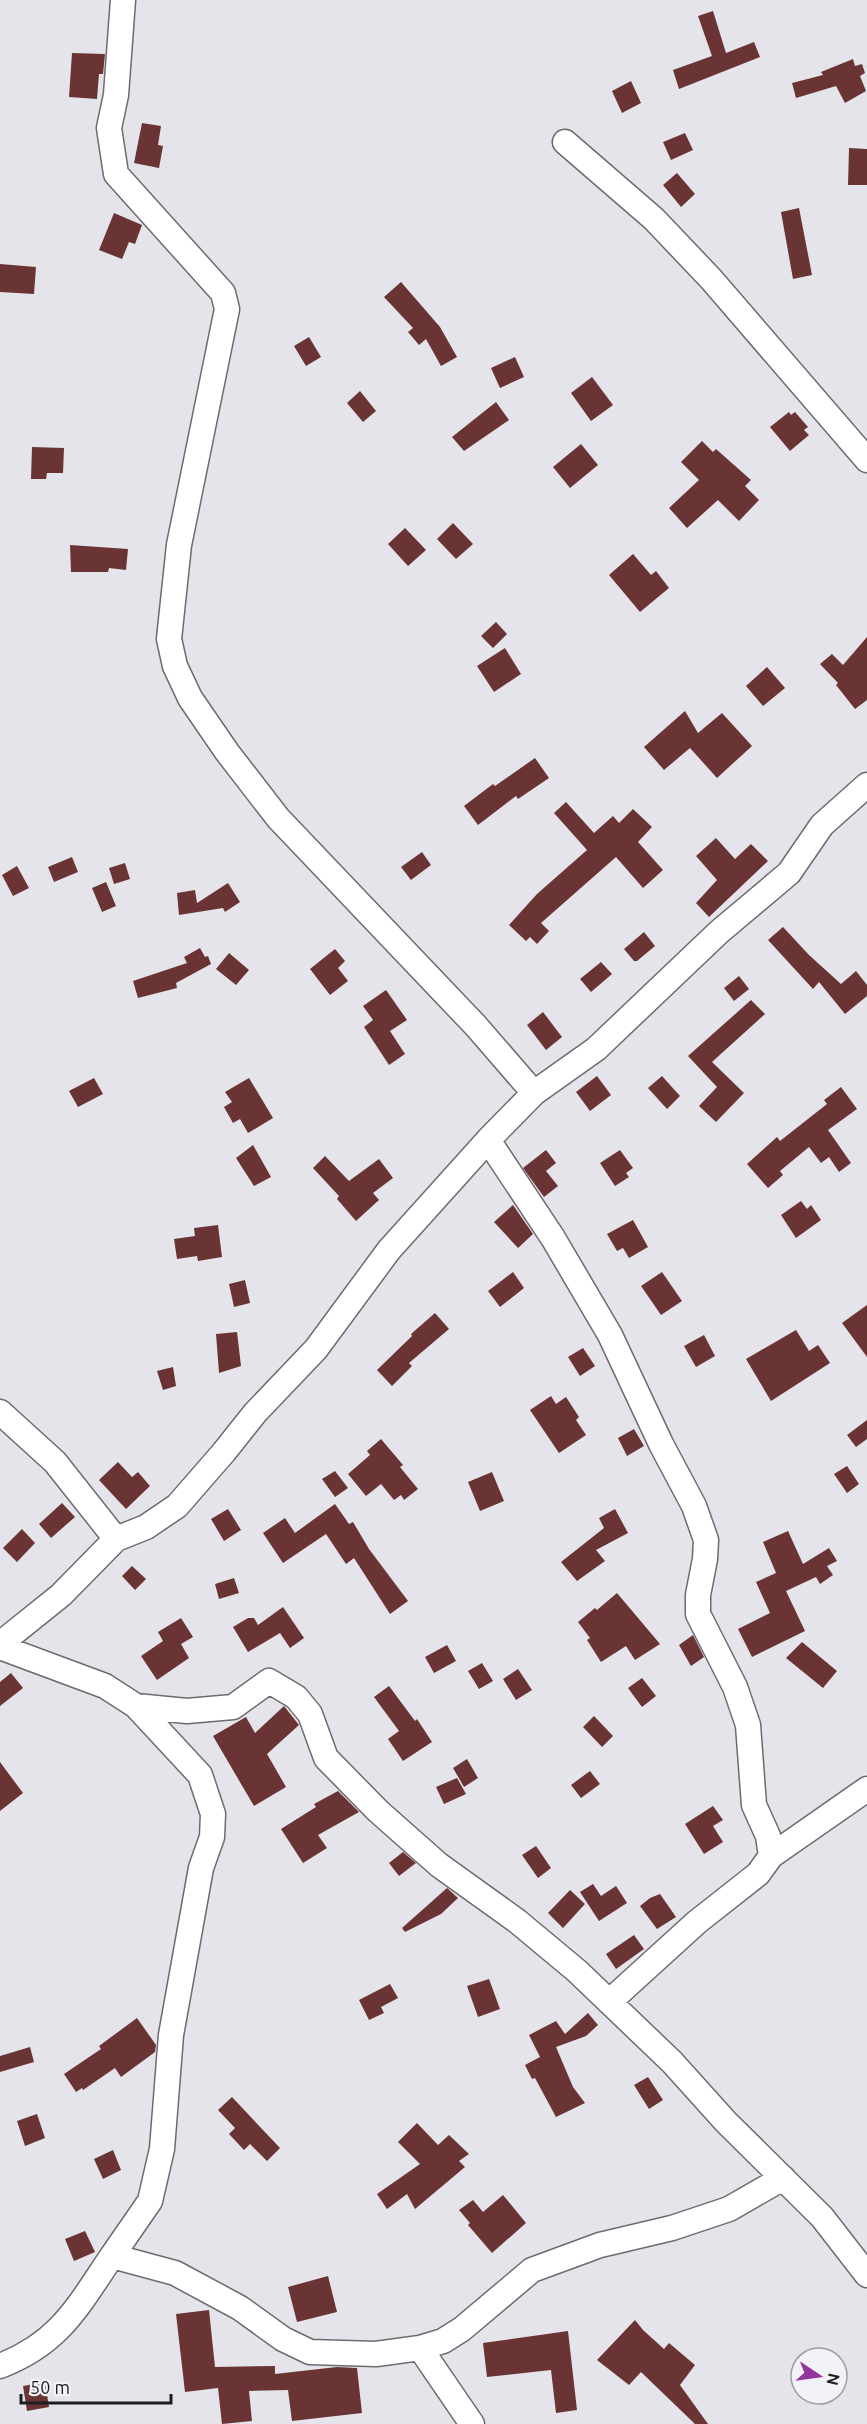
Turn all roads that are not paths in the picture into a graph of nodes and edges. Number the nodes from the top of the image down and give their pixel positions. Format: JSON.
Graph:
{"nodes":[{"id":1,"x":123,"y":0,"type":"edge"},
{"id":2,"x":565,"y":142,"type":"dead end"},
{"id":3,"x":867,"y":460,"type":"edge"},
{"id":4,"x":867,"y":785,"type":"edge"},
{"id":5,"x":534,"y":1093,"type":"junction"},
{"id":6,"x":488,"y":1140,"type":"junction"},
{"id":7,"x":0,"y":1412,"type":"edge"},
{"id":8,"x":116,"y":1539,"type":"junction"},
{"id":9,"x":0,"y":1646,"type":"edge"},
{"id":10,"x":136,"y":1706,"type":"junction"},
{"id":11,"x":867,"y":1789,"type":"edge"},
{"id":12,"x":771,"y":1856,"type":"junction"},
{"id":13,"x":609,"y":2002,"type":"junction"},
{"id":14,"x":783,"y":2178,"type":"junction"},
{"id":15,"x":112,"y":2256,"type":"junction"},
{"id":16,"x":867,"y":2275,"type":"edge"},
{"id":17,"x":420,"y":2348,"type":"junction"},
{"id":18,"x":0,"y":2366,"type":"edge"},
{"id":19,"x":472,"y":2424,"type":"edge"}],
"edges":[{"from":1,"to":5,"type":"street"},
{"from":2,"to":3,"type":"street"},
{"from":4,"to":5,"type":"street"},
{"from":5,"to":6,"type":"street"},
{"from":6,"to":8,"type":"street"},
{"from":6,"to":12,"type":"street"},
{"from":7,"to":8,"type":"street"},
{"from":8,"to":9,"type":"street"},
{"from":9,"to":10,"type":"street"},
{"from":10,"to":13,"type":"street"},
{"from":10,"to":15,"type":"street"},
{"from":11,"to":12,"type":"street"},
{"from":12,"to":13,"type":"street"},
{"from":13,"to":14,"type":"street"},
{"from":14,"to":16,"type":"street"},
{"from":14,"to":17,"type":"street"},
{"from":15,"to":17,"type":"street"},
{"from":15,"to":18,"type":"street"},
{"from":17,"to":19,"type":"street"}]}
